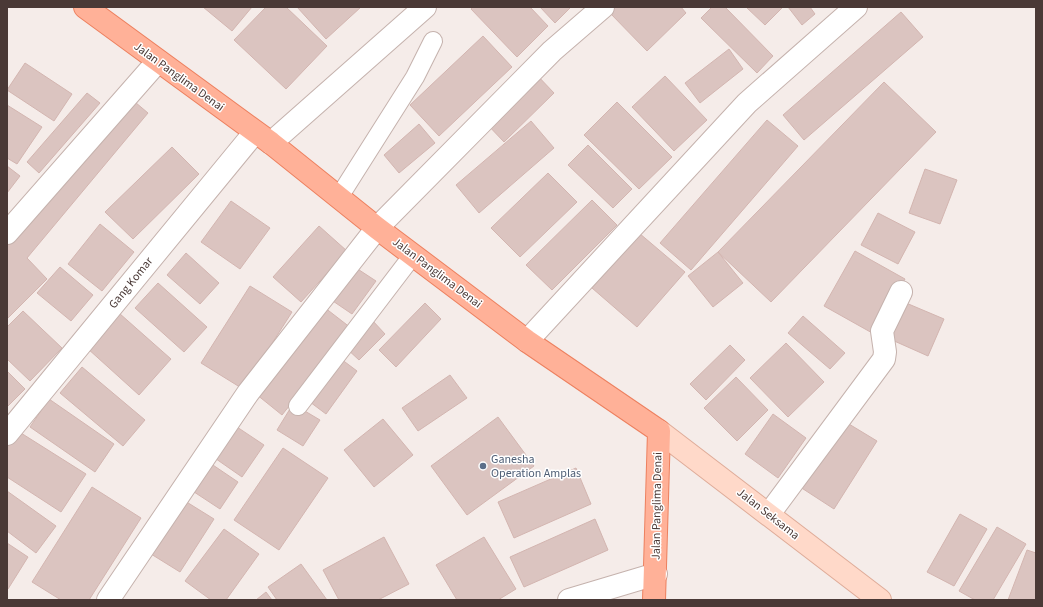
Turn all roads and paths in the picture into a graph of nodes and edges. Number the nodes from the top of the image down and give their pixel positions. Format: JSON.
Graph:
{"nodes":[{"id":1,"x":85,"y":7,"type":"edge"},
{"id":2,"x":425,"y":7,"type":"edge"},
{"id":3,"x":603,"y":7,"type":"edge"},
{"id":4,"x":856,"y":7,"type":"edge"},
{"id":5,"x":433,"y":41,"type":"dead end"},
{"id":6,"x":158,"y":61,"type":"junction"},
{"id":7,"x":263,"y":138,"type":"junction"},
{"id":8,"x":339,"y":197,"type":"junction"},
{"id":9,"x":377,"y":228,"type":"junction"},
{"id":10,"x":7,"y":233,"type":"edge"},
{"id":11,"x":413,"y":255,"type":"junction"},
{"id":12,"x":901,"y":292,"type":"dead end"},
{"id":13,"x":527,"y":341,"type":"junction"},
{"id":14,"x":298,"y":406,"type":"dead end"},
{"id":15,"x":659,"y":431,"type":"junction"},
{"id":16,"x":7,"y":434,"type":"edge"},
{"id":17,"x":769,"y":514,"type":"junction"},
{"id":18,"x":656,"y":574,"type":"junction"},
{"id":19,"x":874,"y":599,"type":"edge"},
{"id":20,"x":108,"y":600,"type":"edge"},
{"id":21,"x":568,"y":600,"type":"edge"},
{"id":22,"x":654,"y":600,"type":"edge"}],
"edges":[{"from":1,"to":6,"type":"main road","name":"Jalan Panglima Denai"},
{"from":2,"to":7,"type":"street","name":"Gang Komar"},
{"from":3,"to":9,"type":"street"},
{"from":4,"to":13,"type":"street"},
{"from":5,"to":8,"type":"lane"},
{"from":6,"to":7,"type":"main road","name":"Jalan Panglima Denai"},
{"from":6,"to":10,"type":"street"},
{"from":7,"to":8,"type":"main road","name":"Jalan Panglima Denai"},
{"from":7,"to":16,"type":"street","name":"Gang Komar"},
{"from":8,"to":9,"type":"main road","name":"Jalan Panglima Denai"},
{"from":9,"to":11,"type":"main road","name":"Jalan Panglima Denai"},
{"from":9,"to":20,"type":"street"},
{"from":11,"to":13,"type":"main road","name":"Jalan Panglima Denai"},
{"from":11,"to":14,"type":"lane"},
{"from":12,"to":17,"type":"street"},
{"from":13,"to":15,"type":"main road","name":"Jalan Panglima Denai"},
{"from":15,"to":17,"type":"main road","name":"Jalan Seksama"},
{"from":15,"to":18,"type":"main road","name":"Jalan Panglima Denai"},
{"from":17,"to":19,"type":"main road","name":"Jalan Seksama"},
{"from":18,"to":21,"type":"street"},
{"from":18,"to":22,"type":"main road","name":"Jalan Panglima Denai"}]}
